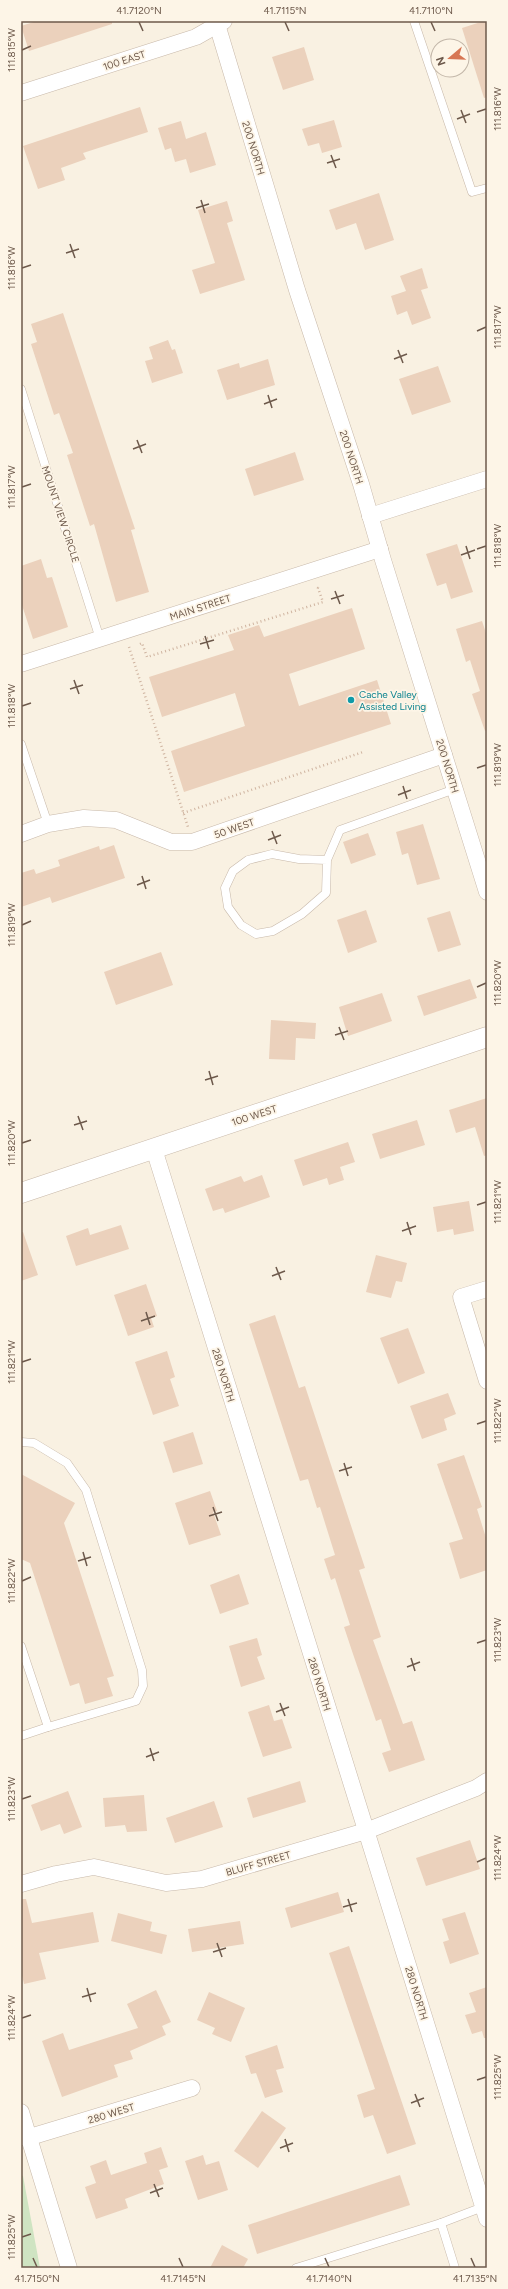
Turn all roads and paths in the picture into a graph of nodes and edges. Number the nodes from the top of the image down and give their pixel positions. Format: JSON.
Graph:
{"nodes":[{"id":1,"x":414,"y":21,"type":"edge"},
{"id":2,"x":219,"y":22,"type":"edge"},
{"id":3,"x":21,"y":93,"type":"edge"},
{"id":4,"x":487,"y":188,"type":"edge"},
{"id":5,"x":21,"y":389,"type":"edge"},
{"id":6,"x":487,"y":479,"type":"edge"},
{"id":7,"x":370,"y":516,"type":"junction"},
{"id":8,"x":380,"y":549,"type":"junction"},
{"id":9,"x":325,"y":585,"type":"dead end"},
{"id":10,"x":100,"y":639,"type":"junction"},
{"id":11,"x":129,"y":647,"type":"junction"},
{"id":12,"x":123,"y":649,"type":"dead end"},
{"id":13,"x":21,"y":664,"type":"edge"},
{"id":14,"x":21,"y":744,"type":"edge"},
{"id":15,"x":364,"y":752,"type":"dead end"},
{"id":16,"x":444,"y":755,"type":"junction"},
{"id":17,"x":455,"y":789,"type":"junction"},
{"id":18,"x":183,"y":813,"type":"junction"},
{"id":19,"x":48,"y":824,"type":"junction"},
{"id":20,"x":188,"y":828,"type":"dead end"},
{"id":21,"x":21,"y":834,"type":"edge"},
{"id":22,"x":327,"y":860,"type":"junction"},
{"id":23,"x":487,"y":892,"type":"edge"},
{"id":24,"x":487,"y":1037,"type":"edge"},
{"id":25,"x":154,"y":1149,"type":"junction"},
{"id":26,"x":21,"y":1193,"type":"edge"},
{"id":27,"x":487,"y":1289,"type":"edge"},
{"id":28,"x":487,"y":1381,"type":"edge"},
{"id":29,"x":21,"y":1442,"type":"edge"},
{"id":30,"x":21,"y":1646,"type":"edge"},
{"id":31,"x":48,"y":1727,"type":"junction"},
{"id":32,"x":21,"y":1736,"type":"edge"},
{"id":33,"x":487,"y":1781,"type":"edge"},
{"id":34,"x":366,"y":1831,"type":"junction"},
{"id":35,"x":21,"y":1884,"type":"edge"},
{"id":36,"x":192,"y":2088,"type":"dead end"},
{"id":37,"x":21,"y":2112,"type":"edge"},
{"id":38,"x":24,"y":2140,"type":"edge"},
{"id":39,"x":486,"y":2211,"type":"edge"},
{"id":40,"x":441,"y":2223,"type":"junction"},
{"id":41,"x":69,"y":2268,"type":"edge"},
{"id":42,"x":296,"y":2268,"type":"edge"},
{"id":43,"x":455,"y":2268,"type":"edge"}],
"edges":[{"from":1,"to":4,"type":"lane"},
{"from":2,"to":3,"type":"street","name":"100 EAST"},
{"from":2,"to":7,"type":"street","name":"200 NORTH"},
{"from":5,"to":10,"type":"lane","name":"MOUNT VIEW CIRCLE"},
{"from":6,"to":7,"type":"street"},
{"from":7,"to":8,"type":"street","name":"200 NORTH"},
{"from":8,"to":10,"type":"street","name":"MAIN STREET"},
{"from":8,"to":16,"type":"street","name":"200 NORTH"},
{"from":9,"to":11,"type":"path"},
{"from":10,"to":13,"type":"street","name":"MAIN STREET"},
{"from":11,"to":12,"type":"path"},
{"from":11,"to":18,"type":"path"},
{"from":14,"to":19,"type":"lane"},
{"from":15,"to":18,"type":"path"},
{"from":16,"to":17,"type":"street","name":"200 NORTH"},
{"from":16,"to":19,"type":"street","name":"50 WEST"},
{"from":17,"to":22,"type":"lane"},
{"from":17,"to":23,"type":"street","name":"200 NORTH"},
{"from":18,"to":20,"type":"path"},
{"from":19,"to":21,"type":"street","name":"50 WEST"},
{"from":22,"to":22,"type":"lane"},
{"from":24,"to":25,"type":"street","name":"100 WEST"},
{"from":25,"to":26,"type":"street","name":"100 WEST"},
{"from":25,"to":34,"type":"street","name":"280 NORTH"},
{"from":27,"to":28,"type":"street"},
{"from":29,"to":31,"type":"lane"},
{"from":30,"to":31,"type":"lane"},
{"from":31,"to":32,"type":"lane"},
{"from":33,"to":34,"type":"street","name":"BLUFF STREET"},
{"from":34,"to":35,"type":"street","name":"BLUFF STREET"},
{"from":34,"to":39,"type":"street","name":"280 NORTH"},
{"from":36,"to":38,"type":"street","name":"280 WEST"},
{"from":37,"to":38,"type":"street"},
{"from":38,"to":41,"type":"street"},
{"from":39,"to":40,"type":"lane"},
{"from":40,"to":42,"type":"lane"},
{"from":40,"to":43,"type":"lane"}]}
